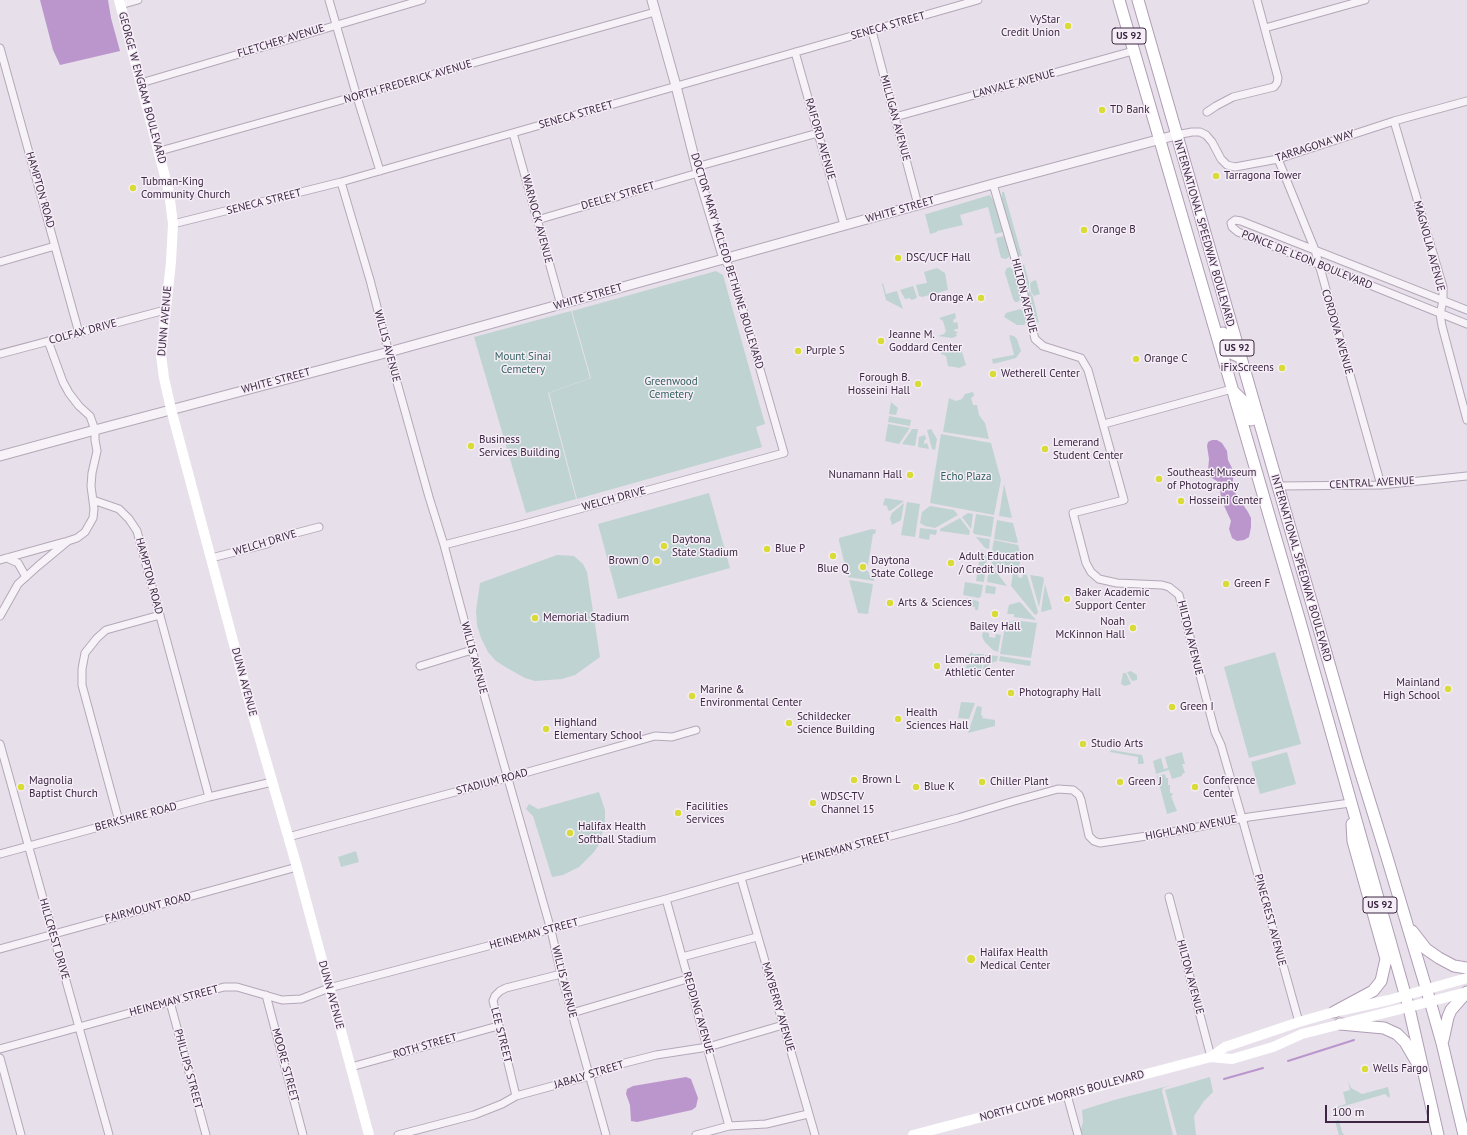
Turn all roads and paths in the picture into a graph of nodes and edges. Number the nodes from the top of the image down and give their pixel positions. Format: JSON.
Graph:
{"nodes":[{"id":1,"x":138,"y":0,"type":"edge"},
{"id":2,"x":329,"y":0,"type":"edge"},
{"id":3,"x":422,"y":0,"type":"edge"},
{"id":4,"x":652,"y":0,"type":"edge"},
{"id":5,"x":978,"y":0,"type":"edge"},
{"id":6,"x":1119,"y":0,"type":"edge"},
{"id":7,"x":1138,"y":0,"type":"edge"},
{"id":8,"x":1257,"y":0,"type":"edge"},
{"id":9,"x":1365,"y":0,"type":"edge"},
{"id":10,"x":119,"y":2,"type":"edge"},
{"id":11,"x":655,"y":12,"type":"junction"},
{"id":12,"x":336,"y":25,"type":"junction"},
{"id":13,"x":1265,"y":28,"type":"junction"},
{"id":14,"x":872,"y":31,"type":"junction"},
{"id":15,"x":0,"y":48,"type":"edge"},
{"id":16,"x":795,"y":52,"type":"junction"},
{"id":17,"x":1133,"y":52,"type":"junction"},
{"id":18,"x":141,"y":83,"type":"junction"},
{"id":19,"x":676,"y":86,"type":"junction"},
{"id":20,"x":357,"y":97,"type":"junction"},
{"id":21,"x":1467,"y":101,"type":"edge"},
{"id":22,"x":1207,"y":112,"type":"dead end"},
{"id":23,"x":895,"y":117,"type":"junction"},
{"id":24,"x":1394,"y":121,"type":"junction"},
{"id":25,"x":513,"y":133,"type":"junction"},
{"id":26,"x":818,"y":133,"type":"junction"},
{"id":27,"x":1176,"y":136,"type":"junction"},
{"id":28,"x":1159,"y":140,"type":"junction"},
{"id":29,"x":160,"y":151,"type":"junction"},
{"id":30,"x":1278,"y":159,"type":"junction"},
{"id":31,"x":380,"y":170,"type":"junction"},
{"id":32,"x":697,"y":170,"type":"junction"},
{"id":33,"x":341,"y":182,"type":"junction"},
{"id":34,"x":994,"y":184,"type":"junction"},
{"id":35,"x":918,"y":205,"type":"junction"},
{"id":36,"x":537,"y":220,"type":"junction"},
{"id":37,"x":173,"y":224,"type":"junction"},
{"id":38,"x":844,"y":226,"type":"junction"},
{"id":39,"x":55,"y":246,"type":"junction"},
{"id":40,"x":1315,"y":250,"type":"junction"},
{"id":41,"x":724,"y":259,"type":"junction"},
{"id":42,"x":0,"y":262,"type":"edge"},
{"id":43,"x":1196,"y":264,"type":"junction"},
{"id":44,"x":1319,"y":265,"type":"junction"},
{"id":45,"x":1443,"y":301,"type":"junction"},
{"id":46,"x":561,"y":305,"type":"junction"},
{"id":47,"x":165,"y":310,"type":"junction"},
{"id":48,"x":1467,"y":310,"type":"edge"},
{"id":49,"x":1440,"y":314,"type":"junction"},
{"id":50,"x":1467,"y":324,"type":"edge"},
{"id":51,"x":79,"y":333,"type":"junction"},
{"id":52,"x":48,"y":341,"type":"junction"},
{"id":53,"x":389,"y":352,"type":"junction"},
{"id":54,"x":0,"y":354,"type":"edge"},
{"id":55,"x":1240,"y":357,"type":"junction"},
{"id":56,"x":1232,"y":389,"type":"junction"},
{"id":57,"x":171,"y":409,"type":"junction"},
{"id":58,"x":1467,"y":420,"type":"edge"},
{"id":59,"x":1104,"y":424,"type":"junction"},
{"id":60,"x":95,"y":430,"type":"junction"},
{"id":61,"x":784,"y":453,"type":"joint"},
{"id":62,"x":0,"y":456,"type":"edge"},
{"id":63,"x":1467,"y":476,"type":"edge"},
{"id":64,"x":1381,"y":485,"type":"junction"},
{"id":65,"x":1277,"y":486,"type":"junction"},
{"id":66,"x":93,"y":500,"type":"junction"},
{"id":67,"x":319,"y":527,"type":"dead end"},
{"id":68,"x":68,"y":541,"type":"junction"},
{"id":69,"x":444,"y":545,"type":"junction"},
{"id":70,"x":211,"y":558,"type":"junction"},
{"id":71,"x":4,"y":559,"type":"edge"},
{"id":72,"x":26,"y":577,"type":"junction"},
{"id":73,"x":160,"y":615,"type":"junction"},
{"id":74,"x":0,"y":616,"type":"edge"},
{"id":75,"x":1299,"y":618,"type":"junction"},
{"id":76,"x":472,"y":650,"type":"junction"},
{"id":77,"x":420,"y":666,"type":"dead end"},
{"id":78,"x":1336,"y":691,"type":"junction"},
{"id":79,"x":696,"y":730,"type":"dead end"},
{"id":80,"x":0,"y":744,"type":"edge"},
{"id":81,"x":1,"y":755,"type":"edge"},
{"id":82,"x":507,"y":778,"type":"junction"},
{"id":83,"x":272,"y":782,"type":"junction"},
{"id":84,"x":1067,"y":789,"type":"joint"},
{"id":85,"x":210,"y":797,"type":"junction"},
{"id":86,"x":1350,"y":803,"type":"junction"},
{"id":87,"x":1242,"y":818,"type":"junction"},
{"id":88,"x":119,"y":821,"type":"junction"},
{"id":89,"x":288,"y":837,"type":"junction"},
{"id":90,"x":28,"y":846,"type":"junction"},
{"id":91,"x":0,"y":854,"type":"edge"},
{"id":92,"x":297,"y":867,"type":"junction"},
{"id":93,"x":741,"y":878,"type":"junction"},
{"id":94,"x":1169,"y":897,"type":"dead end"},
{"id":95,"x":666,"y":899,"type":"junction"},
{"id":96,"x":1408,"y":926,"type":"junction"},
{"id":97,"x":551,"y":930,"type":"junction"},
{"id":98,"x":53,"y":934,"type":"junction"},
{"id":99,"x":757,"y":937,"type":"junction"},
{"id":100,"x":0,"y":949,"type":"edge"},
{"id":101,"x":682,"y":957,"type":"junction"},
{"id":102,"x":1467,"y":968,"type":"edge"},
{"id":103,"x":561,"y":974,"type":"junction"},
{"id":104,"x":1467,"y":978,"type":"edge"},
{"id":105,"x":687,"y":979,"type":"junction"},
{"id":106,"x":329,"y":988,"type":"junction"},
{"id":107,"x":1427,"y":989,"type":"junction"},
{"id":108,"x":1467,"y":992,"type":"edge"},
{"id":109,"x":266,"y":995,"type":"junction"},
{"id":110,"x":1406,"y":996,"type":"junction"},
{"id":111,"x":170,"y":1002,"type":"junction"},
{"id":112,"x":1430,"y":1002,"type":"junction"},
{"id":113,"x":1409,"y":1008,"type":"junction"},
{"id":114,"x":1334,"y":1012,"type":"junction"},
{"id":115,"x":572,"y":1013,"type":"junction"},
{"id":116,"x":1298,"y":1022,"type":"junction"},
{"id":117,"x":1340,"y":1024,"type":"junction"},
{"id":118,"x":783,"y":1025,"type":"junction"},
{"id":119,"x":79,"y":1026,"type":"junction"},
{"id":120,"x":498,"y":1026,"type":"junction"},
{"id":121,"x":1442,"y":1043,"type":"junction"},
{"id":122,"x":708,"y":1047,"type":"junction"},
{"id":123,"x":0,"y":1049,"type":"edge"},
{"id":124,"x":1211,"y":1057,"type":"junction"},
{"id":125,"x":0,"y":1058,"type":"edge"},
{"id":126,"x":351,"y":1067,"type":"junction"},
{"id":127,"x":1424,"y":1074,"type":"junction"},
{"id":128,"x":589,"y":1076,"type":"junction"},
{"id":129,"x":1067,"y":1094,"type":"junction"},
{"id":130,"x":516,"y":1096,"type":"junction"},
{"id":131,"x":808,"y":1114,"type":"junction"},
{"id":132,"x":729,"y":1126,"type":"junction"},
{"id":133,"x":21,"y":1135,"type":"edge"},
{"id":134,"x":108,"y":1135,"type":"edge"},
{"id":135,"x":206,"y":1135,"type":"edge"},
{"id":136,"x":303,"y":1135,"type":"edge"},
{"id":137,"x":369,"y":1135,"type":"edge"},
{"id":138,"x":398,"y":1135,"type":"edge"},
{"id":139,"x":606,"y":1135,"type":"edge"},
{"id":140,"x":696,"y":1135,"type":"edge"},
{"id":141,"x":815,"y":1135,"type":"edge"},
{"id":142,"x":913,"y":1135,"type":"edge"},
{"id":143,"x":1078,"y":1135,"type":"edge"},
{"id":144,"x":1438,"y":1135,"type":"edge"},
{"id":145,"x":1464,"y":1135,"type":"edge"}],
"edges":[{"from":1,"to":10,"type":"street"},
{"from":2,"to":12,"type":"street"},
{"from":3,"to":12,"type":"street","name":"FLETCHER AVENUE"},
{"from":4,"to":11,"type":"street","name":"DOCTOR MARY MCLEOD BETHUNE BOULEVARD"},
{"from":5,"to":14,"type":"street","name":"SENECA STREET"},
{"from":6,"to":17,"type":"main road","name":"INTERNATIONAL SPEEDWAY BOULEVARD","number":"US 92"},
{"from":7,"to":27,"type":"main road","name":"INTERNATIONAL SPEEDWAY BOULEVARD","number":"US 92"},
{"from":8,"to":13,"type":"street"},
{"from":9,"to":13,"type":"street"},
{"from":10,"to":18,"type":"main road","name":"GEORGE W ENGRAM BOULEVARD"},
{"from":11,"to":19,"type":"street","name":"DOCTOR MARY MCLEOD BETHUNE BOULEVARD"},
{"from":11,"to":20,"type":"street","name":"NORTH FREDERICK AVENUE"},
{"from":12,"to":18,"type":"street","name":"FLETCHER AVENUE"},
{"from":12,"to":20,"type":"street"},
{"from":13,"to":22,"type":"street"},
{"from":14,"to":16,"type":"street","name":"SENECA STREET"},
{"from":14,"to":23,"type":"street","name":"MILLIGAN AVENUE"},
{"from":15,"to":39,"type":"street","name":"HAMPTON ROAD"},
{"from":16,"to":19,"type":"street","name":"SENECA STREET"},
{"from":16,"to":26,"type":"street","name":"RAIFORD AVENUE"},
{"from":17,"to":23,"type":"street","name":"LANVALE AVENUE"},
{"from":17,"to":28,"type":"main road","name":"INTERNATIONAL SPEEDWAY BOULEVARD","number":"US 92"},
{"from":18,"to":29,"type":"main road","name":"GEORGE W ENGRAM BOULEVARD"},
{"from":19,"to":25,"type":"street","name":"SENECA STREET"},
{"from":19,"to":32,"type":"street","name":"DOCTOR MARY MCLEOD BETHUNE BOULEVARD"},
{"from":20,"to":29,"type":"street","name":"NORTH FREDERICK AVENUE"},
{"from":20,"to":31,"type":"street"},
{"from":21,"to":24,"type":"street","name":"TARRAGONA WAY"},
{"from":23,"to":35,"type":"street","name":"MILLIGAN AVENUE"},
{"from":24,"to":30,"type":"street","name":"TARRAGONA WAY"},
{"from":24,"to":45,"type":"street","name":"MAGNOLIA AVENUE"},
{"from":25,"to":31,"type":"street","name":"SENECA STREET"},
{"from":25,"to":36,"type":"street","name":"WARNOCK AVENUE"},
{"from":26,"to":32,"type":"street","name":"DEELEY STREET"},
{"from":26,"to":38,"type":"street","name":"RAIFORD AVENUE"},
{"from":27,"to":28,"type":"street","name":"WHITE STREET"},
{"from":27,"to":30,"type":"street","name":"TARRAGONA WAY"},
{"from":27,"to":55,"type":"main road","name":"INTERNATIONAL SPEEDWAY BOULEVARD","number":"US 92"},
{"from":28,"to":34,"type":"street","name":"WHITE STREET"},
{"from":28,"to":43,"type":"main road","name":"INTERNATIONAL SPEEDWAY BOULEVARD","number":"US 92"},
{"from":29,"to":37,"type":"main road","name":"GEORGE W ENGRAM BOULEVARD"},
{"from":30,"to":40,"type":"street","name":"CORDOVA AVENUE"},
{"from":31,"to":33,"type":"street","name":"SENECA STREET"},
{"from":32,"to":36,"type":"street","name":"DEELEY STREET"},
{"from":32,"to":41,"type":"street","name":"DOCTOR MARY MCLEOD BETHUNE BOULEVARD"},
{"from":33,"to":37,"type":"street","name":"SENECA STREET"},
{"from":33,"to":53,"type":"street","name":"WILLIS AVENUE"},
{"from":34,"to":35,"type":"street","name":"WHITE STREET"},
{"from":34,"to":59,"type":"street","name":"HILTON AVENUE"},
{"from":35,"to":38,"type":"street","name":"WHITE STREET"},
{"from":36,"to":46,"type":"street","name":"WARNOCK AVENUE"},
{"from":37,"to":47,"type":"main road","name":"DUNN AVENUE"},
{"from":38,"to":41,"type":"street","name":"WHITE STREET"},
{"from":39,"to":42,"type":"street"},
{"from":39,"to":51,"type":"street","name":"HAMPTON ROAD"},
{"from":40,"to":44,"type":"street","name":"CORDOVA AVENUE"},
{"from":40,"to":44,"type":"street","name":"PONCE DE LEON BOULEVARD"},
{"from":40,"to":45,"type":"street","name":"PONCE DE LEON BOULEVARD"},
{"from":41,"to":46,"type":"street","name":"WHITE STREET"},
{"from":41,"to":61,"type":"street","name":"DOCTOR MARY MCLEOD BETHUNE BOULEVARD"},
{"from":43,"to":55,"type":"main road"},
{"from":43,"to":56,"type":"main road","name":"INTERNATIONAL SPEEDWAY BOULEVARD","number":"US 92"},
{"from":44,"to":49,"type":"street","name":"PONCE DE LEON BOULEVARD"},
{"from":44,"to":64,"type":"street","name":"CORDOVA AVENUE"},
{"from":45,"to":48,"type":"street","name":"PONCE DE LEON BOULEVARD"},
{"from":45,"to":49,"type":"street","name":"MAGNOLIA AVENUE"},
{"from":46,"to":53,"type":"street","name":"WHITE STREET"},
{"from":47,"to":51,"type":"street","name":"COLFAX DRIVE"},
{"from":47,"to":57,"type":"main road","name":"DUNN AVENUE"},
{"from":49,"to":50,"type":"street","name":"PONCE DE LEON BOULEVARD"},
{"from":49,"to":58,"type":"street","name":"MAGNOLIA AVENUE"},
{"from":51,"to":52,"type":"street","name":"COLFAX DRIVE"},
{"from":52,"to":54,"type":"street","name":"COLFAX DRIVE"},
{"from":52,"to":60,"type":"street"},
{"from":53,"to":57,"type":"street","name":"WHITE STREET"},
{"from":53,"to":69,"type":"street","name":"WILLIS AVENUE"},
{"from":55,"to":65,"type":"main road","name":"INTERNATIONAL SPEEDWAY BOULEVARD","number":"US 92"},
{"from":56,"to":59,"type":"street"},
{"from":56,"to":65,"type":"main road"},
{"from":56,"to":75,"type":"main road","name":"INTERNATIONAL SPEEDWAY BOULEVARD","number":"US 92"},
{"from":57,"to":60,"type":"street","name":"WHITE STREET"},
{"from":57,"to":70,"type":"main road","name":"DUNN AVENUE"},
{"from":59,"to":87,"type":"street","name":"HILTON AVENUE"},
{"from":60,"to":62,"type":"street","name":"WHITE STREET"},
{"from":60,"to":66,"type":"street"},
{"from":61,"to":69,"type":"street","name":"WELCH DRIVE"},
{"from":63,"to":64,"type":"street","name":"CENTRAL AVENUE"},
{"from":64,"to":65,"type":"street","name":"CENTRAL AVENUE"},
{"from":65,"to":78,"type":"main road","name":"INTERNATIONAL SPEEDWAY BOULEVARD","number":"US 92"},
{"from":66,"to":68,"type":"street"},
{"from":66,"to":73,"type":"street","name":"HAMPTON ROAD"},
{"from":67,"to":70,"type":"street","name":"WELCH DRIVE"},
{"from":68,"to":71,"type":"street"},
{"from":68,"to":72,"type":"street"},
{"from":69,"to":76,"type":"street","name":"WILLIS AVENUE"},
{"from":70,"to":83,"type":"main road","name":"DUNN AVENUE"},
{"from":71,"to":72,"type":"street"},
{"from":72,"to":74,"type":"street"},
{"from":73,"to":85,"type":"street","name":"HAMPTON ROAD"},
{"from":73,"to":88,"type":"street"},
{"from":75,"to":78,"type":"main road"},
{"from":75,"to":86,"type":"main road","name":"INTERNATIONAL SPEEDWAY BOULEVARD","number":"US 92"},
{"from":76,"to":77,"type":"street"},
{"from":76,"to":82,"type":"street","name":"WILLIS AVENUE"},
{"from":78,"to":96,"type":"main road","name":"INTERNATIONAL SPEEDWAY BOULEVARD","number":"US 92"},
{"from":79,"to":82,"type":"street","name":"STADIUM ROAD"},
{"from":80,"to":81,"type":"street","name":"HILLCREST DRIVE"},
{"from":81,"to":90,"type":"street","name":"HILLCREST DRIVE"},
{"from":82,"to":89,"type":"street","name":"STADIUM ROAD"},
{"from":82,"to":97,"type":"street","name":"WILLIS AVENUE"},
{"from":83,"to":85,"type":"street","name":"BERKSHIRE ROAD"},
{"from":83,"to":89,"type":"main road","name":"DUNN AVENUE"},
{"from":84,"to":87,"type":"street","name":"HIGHLAND AVENUE"},
{"from":84,"to":93,"type":"street","name":"HEINEMAN STREET"},
{"from":85,"to":88,"type":"street","name":"BERKSHIRE ROAD"},
{"from":86,"to":87,"type":"street","name":"HIGHLAND AVENUE"},
{"from":86,"to":110,"type":"main road","name":"INTERNATIONAL SPEEDWAY BOULEVARD","number":"US 92"},
{"from":86,"to":114,"type":"main road"},
{"from":87,"to":116,"type":"street","name":"PINECREST AVENUE"},
{"from":88,"to":90,"type":"street","name":"BERKSHIRE ROAD"},
{"from":89,"to":92,"type":"main road","name":"DUNN AVENUE"},
{"from":90,"to":91,"type":"street","name":"BERKSHIRE ROAD"},
{"from":90,"to":98,"type":"street","name":"HILLCREST DRIVE"},
{"from":92,"to":98,"type":"street","name":"FAIRMOUNT ROAD"},
{"from":92,"to":106,"type":"main road","name":"DUNN AVENUE"},
{"from":93,"to":95,"type":"street","name":"HEINEMAN STREET"},
{"from":93,"to":99,"type":"street","name":"MAYBERRY AVENUE"},
{"from":94,"to":124,"type":"street","name":"HILTON AVENUE"},
{"from":95,"to":97,"type":"street","name":"HEINEMAN STREET"},
{"from":95,"to":101,"type":"street","name":"REDDING AVENUE"},
{"from":96,"to":102,"type":"main road"},
{"from":96,"to":107,"type":"main road","name":"INTERNATIONAL SPEEDWAY BOULEVARD","number":"US 92"},
{"from":97,"to":103,"type":"street","name":"WILLIS AVENUE"},
{"from":97,"to":106,"type":"street","name":"HEINEMAN STREET"},
{"from":98,"to":100,"type":"street","name":"FAIRMOUNT ROAD"},
{"from":98,"to":119,"type":"street","name":"HILLCREST DRIVE"},
{"from":99,"to":101,"type":"street"},
{"from":99,"to":118,"type":"street","name":"MAYBERRY AVENUE"},
{"from":101,"to":105,"type":"street","name":"REDDING AVENUE"},
{"from":103,"to":115,"type":"street","name":"WILLIS AVENUE"},
{"from":103,"to":120,"type":"street","name":"LEE STREET"},
{"from":104,"to":107,"type":"main road","name":"NORTH CLYDE MORRIS BOULEVARD"},
{"from":105,"to":115,"type":"street"},
{"from":105,"to":122,"type":"street","name":"REDDING AVENUE"},
{"from":106,"to":109,"type":"street","name":"HEINEMAN STREET"},
{"from":106,"to":126,"type":"main road","name":"DUNN AVENUE"},
{"from":107,"to":110,"type":"main road","name":"NORTH CLYDE MORRIS BOULEVARD"},
{"from":107,"to":112,"type":"main road","name":"INTERNATIONAL SPEEDWAY BOULEVARD","number":"US 92"},
{"from":108,"to":112,"type":"main road","name":"NORTH CLYDE MORRIS BOULEVARD"},
{"from":108,"to":121,"type":"main road"},
{"from":109,"to":111,"type":"street","name":"HEINEMAN STREET"},
{"from":109,"to":136,"type":"street","name":"MOORE STREET"},
{"from":110,"to":113,"type":"main road","name":"INTERNATIONAL SPEEDWAY BOULEVARD","number":"US 92"},
{"from":110,"to":114,"type":"main road","name":"NORTH CLYDE MORRIS BOULEVARD"},
{"from":111,"to":119,"type":"street","name":"HEINEMAN STREET"},
{"from":111,"to":135,"type":"street","name":"PHILLIPS STREET"},
{"from":112,"to":113,"type":"main road","name":"NORTH CLYDE MORRIS BOULEVARD"},
{"from":112,"to":121,"type":"main road","name":"INTERNATIONAL SPEEDWAY BOULEVARD","number":"US 92"},
{"from":113,"to":117,"type":"main road","name":"NORTH CLYDE MORRIS BOULEVARD"},
{"from":113,"to":127,"type":"main road","name":"INTERNATIONAL SPEEDWAY BOULEVARD","number":"US 92"},
{"from":114,"to":116,"type":"main road","name":"NORTH CLYDE MORRIS BOULEVARD"},
{"from":115,"to":128,"type":"street","name":"WILLIS AVENUE"},
{"from":116,"to":124,"type":"main road","name":"NORTH CLYDE MORRIS BOULEVARD"},
{"from":117,"to":124,"type":"main road","name":"NORTH CLYDE MORRIS BOULEVARD"},
{"from":117,"to":127,"type":"main road"},
{"from":118,"to":122,"type":"street","name":"JABALY STREET"},
{"from":118,"to":131,"type":"street","name":"MAYBERRY AVENUE"},
{"from":119,"to":123,"type":"street","name":"HEINEMAN STREET"},
{"from":119,"to":134,"type":"street","name":"HILLCREST DRIVE"},
{"from":120,"to":126,"type":"street","name":"ROTH STREET"},
{"from":120,"to":130,"type":"street","name":"LEE STREET"},
{"from":121,"to":145,"type":"main road","name":"INTERNATIONAL SPEEDWAY BOULEVARD","number":"US 92"},
{"from":122,"to":128,"type":"street","name":"JABALY STREET"},
{"from":122,"to":132,"type":"street","name":"REDDING AVENUE"},
{"from":124,"to":129,"type":"main road","name":"NORTH CLYDE MORRIS BOULEVARD"},
{"from":125,"to":133,"type":"street"},
{"from":126,"to":137,"type":"main road","name":"DUNN AVENUE"},
{"from":127,"to":144,"type":"main road","name":"INTERNATIONAL SPEEDWAY BOULEVARD","number":"US 92"},
{"from":128,"to":130,"type":"street","name":"JABALY STREET"},
{"from":128,"to":139,"type":"street","name":"WILLIS AVENUE"},
{"from":129,"to":142,"type":"main road","name":"NORTH CLYDE MORRIS BOULEVARD"},
{"from":129,"to":143,"type":"street"},
{"from":130,"to":138,"type":"street","name":"JABALY STREET"},
{"from":131,"to":132,"type":"street"},
{"from":131,"to":141,"type":"street","name":"MAYBERRY AVENUE"},
{"from":132,"to":140,"type":"street"}]}
